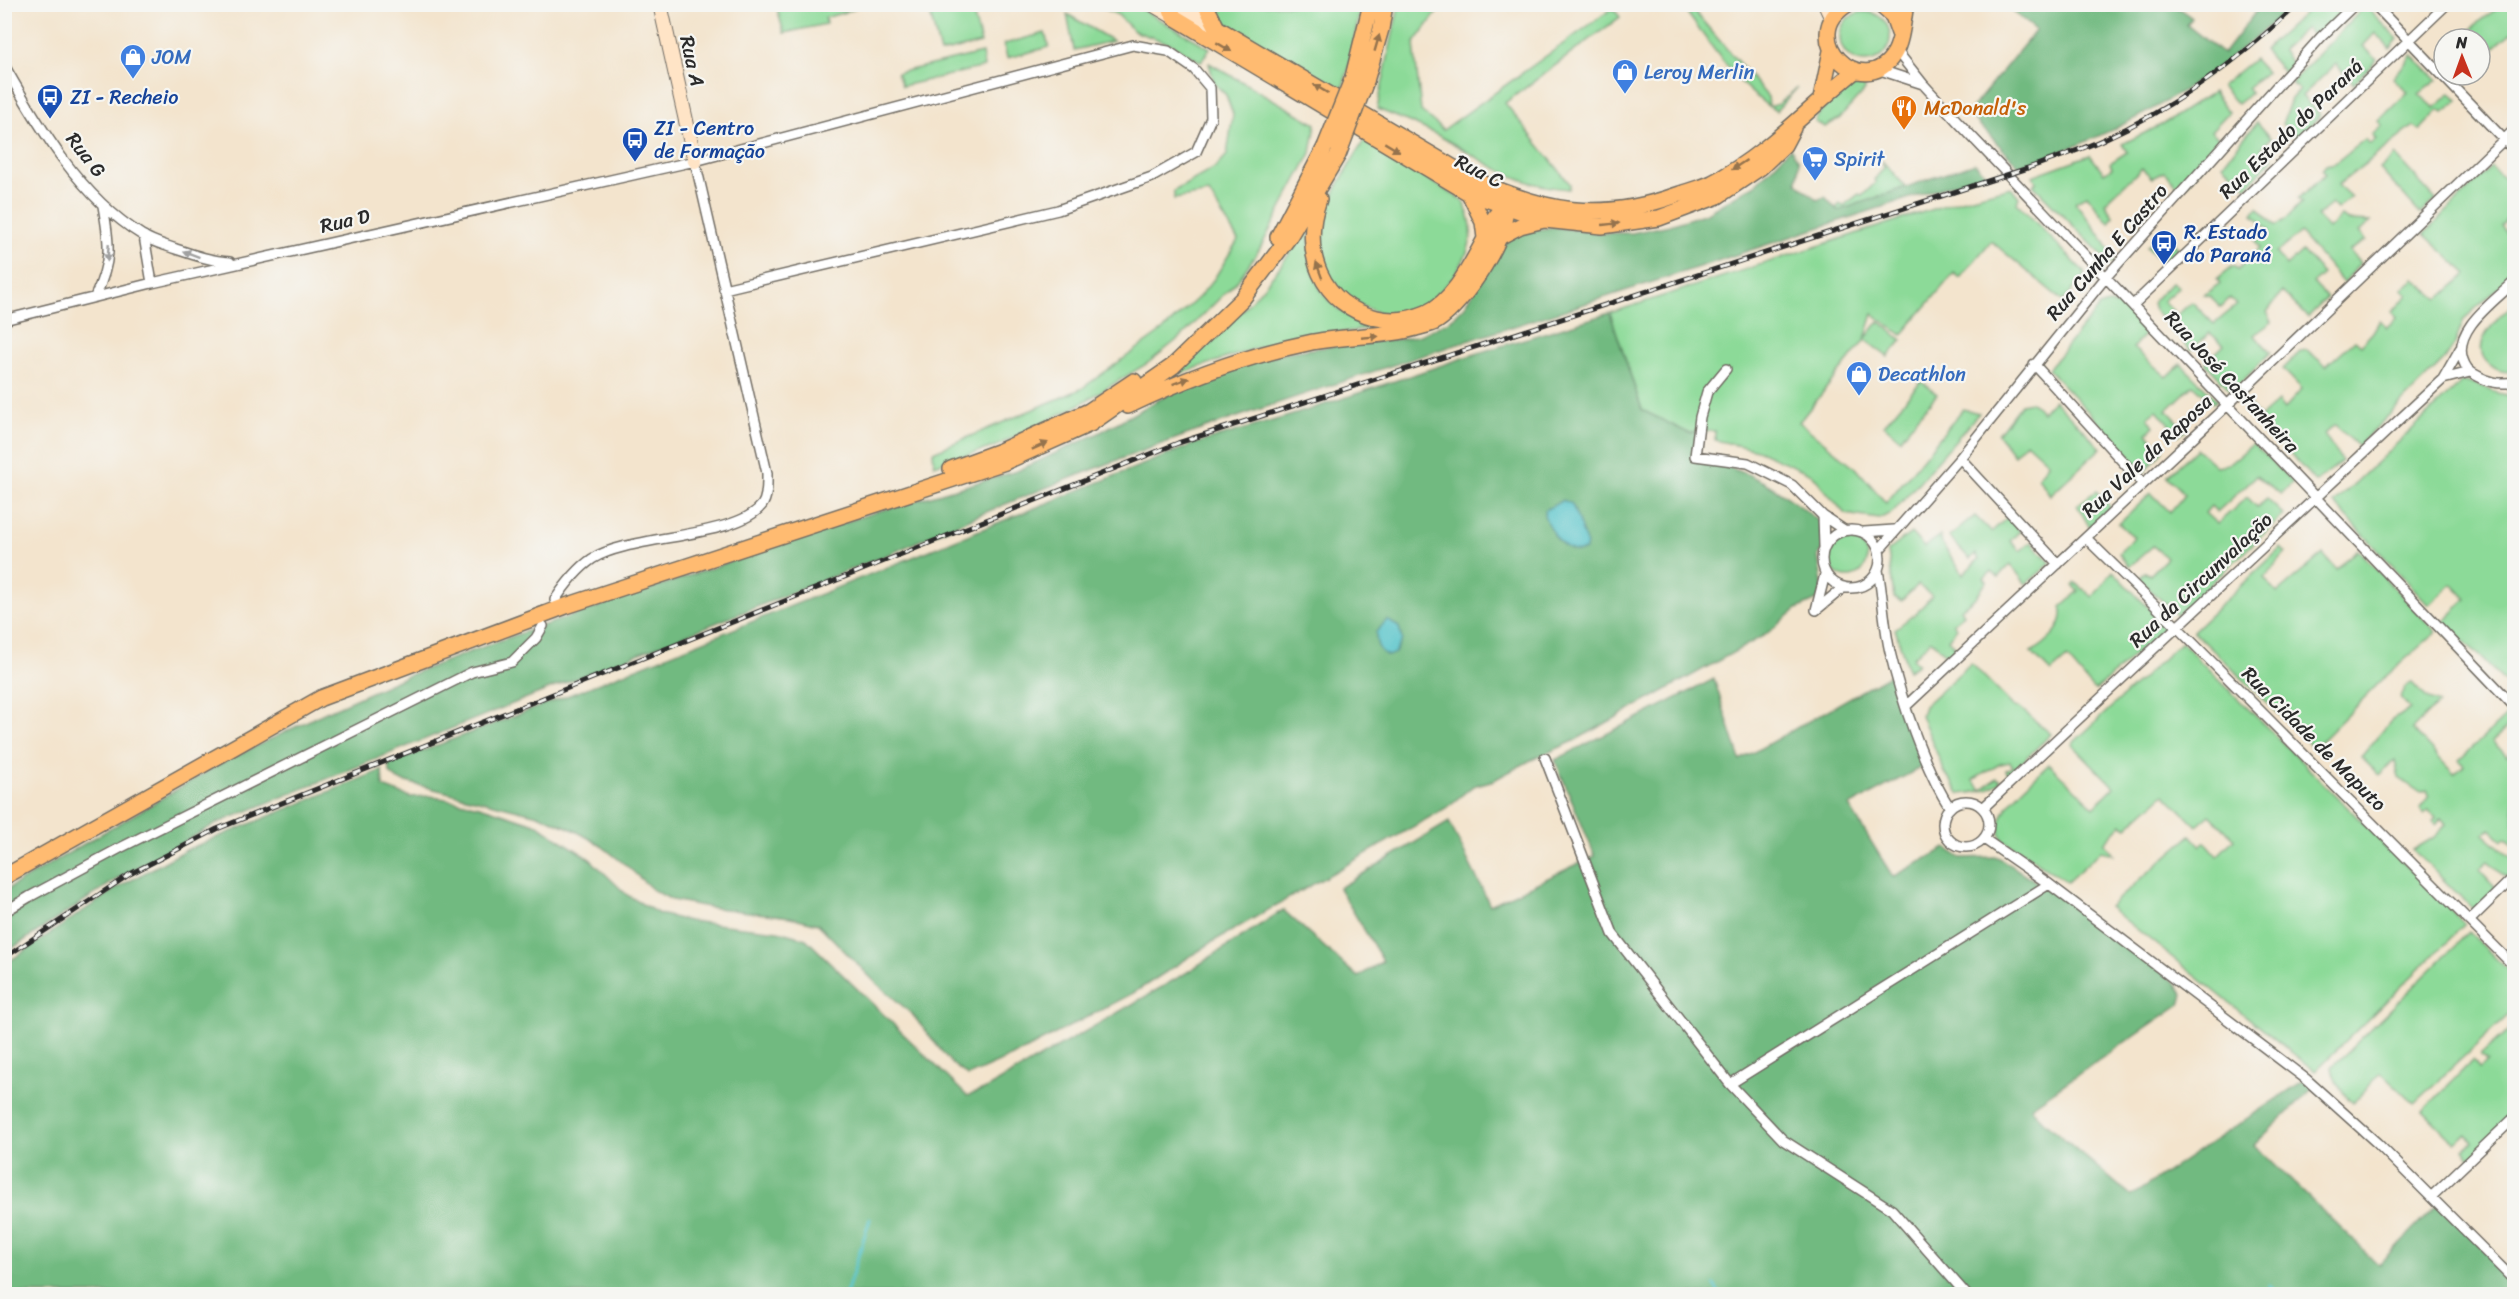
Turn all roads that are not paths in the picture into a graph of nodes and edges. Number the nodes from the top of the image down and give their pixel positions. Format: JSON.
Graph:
{"nodes":[{"id":1,"x":660,"y":4,"type":"edge"},
{"id":2,"x":1152,"y":4,"type":"edge"},
{"id":3,"x":1205,"y":4,"type":"edge"},
{"id":4,"x":1370,"y":4,"type":"edge"},
{"id":5,"x":1385,"y":4,"type":"edge"},
{"id":6,"x":1825,"y":4,"type":"edge"},
{"id":7,"x":1848,"y":4,"type":"edge"},
{"id":8,"x":1879,"y":4,"type":"edge"},
{"id":9,"x":1906,"y":4,"type":"edge"},
{"id":10,"x":2355,"y":4,"type":"edge"},
{"id":11,"x":2374,"y":4,"type":"edge"},
{"id":12,"x":2447,"y":4,"type":"edge"},
{"id":13,"x":1173,"y":9,"type":"edge"},
{"id":14,"x":1832,"y":20,"type":"junction"},
{"id":15,"x":1217,"y":28,"type":"junction"},
{"id":16,"x":2409,"y":41,"type":"junction"},
{"id":17,"x":1898,"y":43,"type":"junction"},
{"id":18,"x":1831,"y":51,"type":"junction"},
{"id":19,"x":4,"y":64,"type":"edge"},
{"id":20,"x":1877,"y":69,"type":"junction"},
{"id":21,"x":1855,"y":70,"type":"junction"},
{"id":22,"x":1359,"y":79,"type":"junction"},
{"id":23,"x":1923,"y":84,"type":"junction"},
{"id":24,"x":1821,"y":99,"type":"junction"},
{"id":25,"x":1796,"y":122,"type":"junction"},
{"id":26,"x":2514,"y":130,"type":"edge"},
{"id":27,"x":2504,"y":140,"type":"junction"},
{"id":28,"x":2514,"y":150,"type":"edge"},
{"id":29,"x":1331,"y":151,"type":"junction"},
{"id":30,"x":695,"y":161,"type":"junction"},
{"id":31,"x":1326,"y":175,"type":"junction"},
{"id":32,"x":1499,"y":191,"type":"junction"},
{"id":33,"x":1469,"y":193,"type":"junction"},
{"id":34,"x":103,"y":206,"type":"junction"},
{"id":35,"x":1506,"y":207,"type":"junction"},
{"id":36,"x":1599,"y":213,"type":"junction"},
{"id":37,"x":1545,"y":220,"type":"junction"},
{"id":38,"x":144,"y":236,"type":"junction"},
{"id":39,"x":1492,"y":238,"type":"junction"},
{"id":40,"x":241,"y":263,"type":"junction"},
{"id":41,"x":2106,"y":277,"type":"junction"},
{"id":42,"x":2514,"y":282,"type":"edge"},
{"id":43,"x":152,"y":283,"type":"junction"},
{"id":44,"x":724,"y":289,"type":"junction"},
{"id":45,"x":95,"y":297,"type":"junction"},
{"id":46,"x":2134,"y":304,"type":"junction"},
{"id":47,"x":4,"y":320,"type":"edge"},
{"id":48,"x":2460,"y":349,"type":"junction"},
{"id":49,"x":2034,"y":364,"type":"junction"},
{"id":50,"x":1726,"y":369,"type":"dead end"},
{"id":51,"x":2470,"y":372,"type":"junction"},
{"id":52,"x":2443,"y":379,"type":"junction"},
{"id":53,"x":2514,"y":382,"type":"edge"},
{"id":54,"x":2228,"y":404,"type":"junction"},
{"id":55,"x":1090,"y":424,"type":"junction"},
{"id":56,"x":1960,"y":458,"type":"junction"},
{"id":57,"x":2143,"y":484,"type":"junction"},
{"id":58,"x":2316,"y":497,"type":"junction"},
{"id":59,"x":1823,"y":516,"type":"junction"},
{"id":60,"x":1844,"y":530,"type":"junction"},
{"id":61,"x":1894,"y":530,"type":"junction"},
{"id":62,"x":1862,"y":532,"type":"junction"},
{"id":63,"x":2086,"y":538,"type":"junction"},
{"id":64,"x":746,"y":546,"type":"junction"},
{"id":65,"x":1824,"y":546,"type":"junction"},
{"id":66,"x":1879,"y":550,"type":"junction"},
{"id":67,"x":2058,"y":564,"type":"junction"},
{"id":68,"x":1878,"y":570,"type":"junction"},
{"id":69,"x":1826,"y":574,"type":"junction"},
{"id":70,"x":1866,"y":584,"type":"junction"},
{"id":71,"x":1844,"y":587,"type":"junction"},
{"id":72,"x":1882,"y":593,"type":"junction"},
{"id":73,"x":555,"y":600,"type":"dead end"},
{"id":74,"x":543,"y":626,"type":"dead end"},
{"id":75,"x":2177,"y":627,"type":"junction"},
{"id":76,"x":1906,"y":706,"type":"junction"},
{"id":77,"x":2514,"y":706,"type":"edge"},
{"id":78,"x":1545,"y":758,"type":"dead end"},
{"id":79,"x":1950,"y":808,"type":"junction"},
{"id":80,"x":1983,"y":808,"type":"junction"},
{"id":81,"x":1984,"y":839,"type":"junction"},
{"id":82,"x":4,"y":877,"type":"edge"},
{"id":83,"x":2514,"y":877,"type":"edge"},
{"id":84,"x":2049,"y":884,"type":"junction"},
{"id":85,"x":4,"y":912,"type":"edge"},
{"id":86,"x":2469,"y":921,"type":"junction"},
{"id":87,"x":2514,"y":966,"type":"edge"},
{"id":88,"x":1730,"y":1084,"type":"junction"},
{"id":89,"x":2514,"y":1118,"type":"edge"},
{"id":90,"x":2431,"y":1197,"type":"junction"},
{"id":91,"x":2514,"y":1280,"type":"edge"},
{"id":92,"x":1966,"y":1294,"type":"edge"}],
"edges":[{"from":1,"to":30,"type":"street","name":"Rua A"},
{"from":2,"to":13,"type":"street","name":"Rua C"},
{"from":3,"to":15,"type":"main road"},
{"from":4,"to":22,"type":"main road"},
{"from":22,"to":5,"type":"main road","one_way":true},
{"from":6,"to":14,"type":"street"},
{"from":7,"to":14,"type":"main road"},
{"from":8,"to":17,"type":"main road"},
{"from":9,"to":17,"type":"main road"},
{"from":10,"to":41,"type":"street","name":"Rua Cunha E Castro"},
{"from":11,"to":16,"type":"street"},
{"from":12,"to":16,"type":"street","name":"Rua Estado do Paraná"},
{"from":13,"to":15,"type":"street","name":"Rua C"},
{"from":13,"to":33,"type":"main road","name":"Rua C","one_way":true},
{"from":14,"to":18,"type":"main road"},
{"from":32,"to":15,"type":"main road","name":"Rua C","one_way":true},
{"from":16,"to":27,"type":"street"},
{"from":16,"to":46,"type":"street","name":"Rua Estado do Paraná"},
{"from":17,"to":20,"type":"main road"},
{"from":17,"to":23,"type":"street","name":"Rua José Castanheira"},
{"from":18,"to":21,"type":"main road"},
{"from":18,"to":24,"type":"main road"},
{"from":19,"to":34,"type":"street","name":"Rua G"},
{"from":20,"to":21,"type":"main road"},
{"from":20,"to":23,"type":"street","name":"Rua José Castanheira"},
{"from":21,"to":24,"type":"main road","name":"Rua C"},
{"from":22,"to":29,"type":"main road","bridge":true},
{"from":23,"to":41,"type":"street","name":"Rua José Castanheira"},
{"from":24,"to":25,"type":"main road","name":"Rua C"},
{"from":25,"to":36,"type":"main road","name":"Rua C","one_way":true},
{"from":37,"to":25,"type":"main road","name":"Rua C","one_way":true},
{"from":26,"to":27,"type":"street","name":"Rua Vale da Raposa"},
{"from":27,"to":28,"type":"street"},
{"from":27,"to":54,"type":"street","name":"Rua Vale da Raposa"},
{"from":29,"to":31,"type":"main road"},
{"from":29,"to":64,"type":"main road"},
{"from":30,"to":40,"type":"street","name":"Rua D"},
{"from":30,"to":44,"type":"street"},
{"from":30,"to":44,"type":"street","name":"Rua D"},
{"from":39,"to":31,"type":"main road","one_way":true},
{"from":31,"to":55,"type":"main road"},
{"from":32,"to":35,"type":"main road"},
{"from":32,"to":36,"type":"main road","name":"Rua C"},
{"from":33,"to":35,"type":"main road","name":"Rua C"},
{"from":33,"to":39,"type":"main road"},
{"from":34,"to":38,"type":"street"},
{"from":34,"to":45,"type":"street","one_way":true},
{"from":35,"to":36,"type":"main road"},
{"from":35,"to":37,"type":"main road","name":"Rua C"},
{"from":35,"to":39,"type":"main road"},
{"from":37,"to":39,"type":"main road"},
{"from":40,"to":38,"type":"street","one_way":true},
{"from":38,"to":43,"type":"street"},
{"from":55,"to":39,"type":"main road","one_way":true},
{"from":40,"to":43,"type":"street","name":"Rua D"},
{"from":41,"to":46,"type":"street","name":"Rua José Castanheira"},
{"from":41,"to":49,"type":"street","name":"Rua Cunha E Castro"},
{"from":42,"to":48,"type":"street","name":"Rua da Circunvalação"},
{"from":43,"to":45,"type":"street","name":"Rua D"},
{"from":44,"to":73,"type":"street"},
{"from":45,"to":47,"type":"street","name":"Rua D"},
{"from":46,"to":54,"type":"street","name":"Rua José Castanheira"},
{"from":48,"to":51,"type":"street"},
{"from":48,"to":52,"type":"street","name":"Rua da Circunvalação"},
{"from":49,"to":56,"type":"street","name":"Rua Cunha E Castro"},
{"from":49,"to":57,"type":"street"},
{"from":50,"to":59,"type":"street"},
{"from":51,"to":52,"type":"street","name":"Rua da Circunvalação"},
{"from":51,"to":53,"type":"street"},
{"from":52,"to":58,"type":"street","name":"Rua da Circunvalação"},
{"from":54,"to":57,"type":"street","name":"Rua Vale da Raposa"},
{"from":54,"to":58,"type":"street","name":"Rua José Castanheira"},
{"from":64,"to":55,"type":"main road","one_way":true},
{"from":56,"to":61,"type":"street","name":"Rua Cunha E Castro"},
{"from":56,"to":67,"type":"street"},
{"from":57,"to":63,"type":"street","name":"Rua Vale da Raposa"},
{"from":58,"to":75,"type":"street","name":"Rua da Circunvalação"},
{"from":58,"to":77,"type":"street","name":"Rua José Castanheira"},
{"from":59,"to":60,"type":"street"},
{"from":59,"to":65,"type":"street"},
{"from":60,"to":62,"type":"street"},
{"from":60,"to":65,"type":"street"},
{"from":61,"to":62,"type":"street"},
{"from":61,"to":66,"type":"street","name":"Rua Cunha E Castro"},
{"from":62,"to":66,"type":"street"},
{"from":63,"to":67,"type":"street","name":"Rua Vale da Raposa"},
{"from":63,"to":75,"type":"street","name":"Rua Cidade de Maputo"},
{"from":64,"to":82,"type":"main road"},
{"from":65,"to":69,"type":"street"},
{"from":66,"to":68,"type":"street"},
{"from":67,"to":76,"type":"street","name":"Rua Vale da Raposa"},
{"from":68,"to":70,"type":"street"},
{"from":68,"to":72,"type":"street"},
{"from":69,"to":71,"type":"street"},
{"from":69,"to":71,"type":"street"},
{"from":70,"to":71,"type":"street"},
{"from":70,"to":72,"type":"street"},
{"from":72,"to":76,"type":"street"},
{"from":74,"to":85,"type":"street"},
{"from":75,"to":80,"type":"street","name":"Rua da Circunvalação"},
{"from":75,"to":86,"type":"street","name":"Rua Cidade de Maputo"},
{"from":76,"to":79,"type":"street"},
{"from":78,"to":88,"type":"street"},
{"from":79,"to":80,"type":"street"},
{"from":79,"to":81,"type":"street"},
{"from":80,"to":81,"type":"street"},
{"from":81,"to":84,"type":"street"},
{"from":83,"to":86,"type":"street"},
{"from":84,"to":88,"type":"street"},
{"from":84,"to":90,"type":"street"},
{"from":86,"to":87,"type":"street","name":"Rua Cidade de Maputo"},
{"from":88,"to":92,"type":"street"},
{"from":89,"to":90,"type":"street"},
{"from":90,"to":91,"type":"street"}]}
